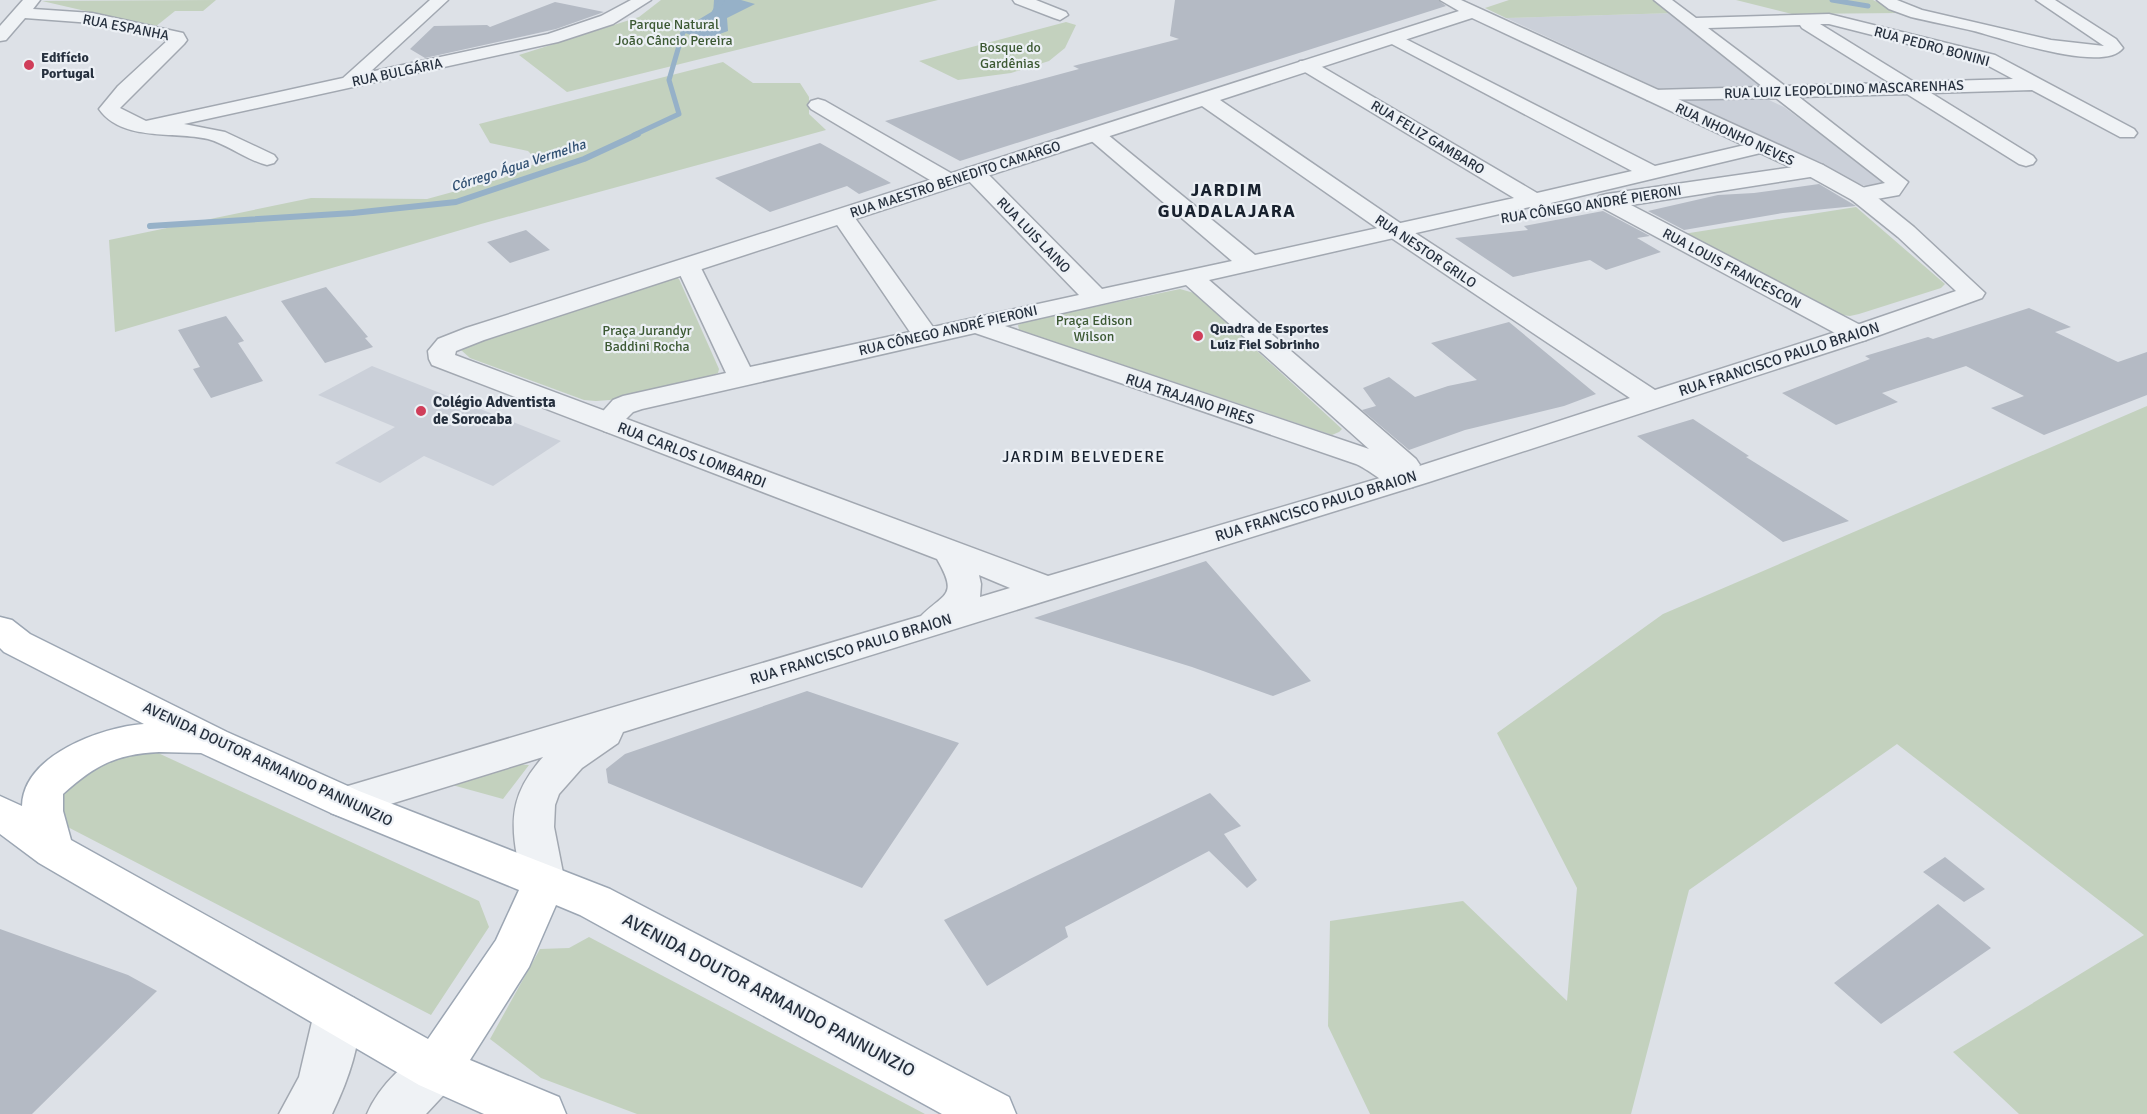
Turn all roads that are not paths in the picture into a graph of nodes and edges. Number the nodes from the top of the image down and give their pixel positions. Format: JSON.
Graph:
{"nodes":[{"id":1,"x":440,"y":0,"type":"edge"},
{"id":2,"x":643,"y":0,"type":"edge"},
{"id":3,"x":1021,"y":0,"type":"edge"},
{"id":4,"x":1448,"y":0,"type":"edge"},
{"id":5,"x":1662,"y":0,"type":"edge"},
{"id":6,"x":1885,"y":0,"type":"edge"},
{"id":7,"x":2044,"y":0,"type":"edge"},
{"id":8,"x":27,"y":6,"type":"edge"},
{"id":9,"x":1473,"y":12,"type":"junction"},
{"id":10,"x":1060,"y":15,"type":"dead end"},
{"id":11,"x":1802,"y":20,"type":"junction"},
{"id":12,"x":1693,"y":23,"type":"junction"},
{"id":13,"x":0,"y":36,"type":"edge"},
{"id":14,"x":1394,"y":38,"type":"junction"},
{"id":15,"x":1306,"y":65,"type":"junction"},
{"id":16,"x":349,"y":82,"type":"junction"},
{"id":17,"x":2035,"y":84,"type":"junction"},
{"id":18,"x":1909,"y":87,"type":"junction"},
{"id":19,"x":1776,"y":91,"type":"junction"},
{"id":20,"x":1654,"y":96,"type":"junction"},
{"id":21,"x":1204,"y":98,"type":"junction"},
{"id":22,"x":818,"y":105,"type":"dead end"},
{"id":23,"x":145,"y":127,"type":"junction"},
{"id":24,"x":2127,"y":133,"type":"dead end"},
{"id":25,"x":1095,"y":134,"type":"junction"},
{"id":26,"x":1762,"y":147,"type":"junction"},
{"id":27,"x":267,"y":159,"type":"dead end"},
{"id":28,"x":2026,"y":160,"type":"dead end"},
{"id":29,"x":1815,"y":170,"type":"junction"},
{"id":30,"x":1651,"y":172,"type":"junction"},
{"id":31,"x":974,"y":173,"type":"junction"},
{"id":32,"x":948,"y":181,"type":"junction"},
{"id":33,"x":1860,"y":195,"type":"junction"},
{"id":34,"x":1607,"y":201,"type":"junction"},
{"id":35,"x":1541,"y":205,"type":"junction"},
{"id":36,"x":842,"y":216,"type":"junction"},
{"id":37,"x":1399,"y":233,"type":"junction"},
{"id":38,"x":1248,"y":262,"type":"junction"},
{"id":39,"x":688,"y":266,"type":"junction"},
{"id":40,"x":1190,"y":276,"type":"junction"},
{"id":41,"x":1973,"y":293,"type":"joint"},
{"id":42,"x":1095,"y":297,"type":"junction"},
{"id":43,"x":974,"y":324,"type":"junction"},
{"id":44,"x":925,"y":334,"type":"junction"},
{"id":45,"x":1857,"y":334,"type":"junction"},
{"id":46,"x":441,"y":351,"type":"joint"},
{"id":47,"x":741,"y":376,"type":"junction"},
{"id":48,"x":1651,"y":400,"type":"junction"},
{"id":49,"x":614,"y":425,"type":"junction"},
{"id":50,"x":1410,"y":478,"type":"junction"},
{"id":51,"x":949,"y":552,"type":"junction"},
{"id":52,"x":1049,"y":587,"type":"junction"},
{"id":53,"x":925,"y":627,"type":"junction"},
{"id":54,"x":0,"y":629,"type":"edge"},
{"id":55,"x":655,"y":709,"type":"junction"},
{"id":56,"x":213,"y":742,"type":"junction"},
{"id":57,"x":345,"y":802,"type":"junction"},
{"id":58,"x":0,"y":812,"type":"edge"},
{"id":59,"x":54,"y":850,"type":"junction"},
{"id":60,"x":544,"y":883,"type":"junction"},
{"id":61,"x":337,"y":1013,"type":"junction"},
{"id":62,"x":436,"y":1070,"type":"junction"},
{"id":63,"x":304,"y":1114,"type":"edge"},
{"id":64,"x":392,"y":1114,"type":"edge"},
{"id":65,"x":541,"y":1114,"type":"edge"},
{"id":66,"x":991,"y":1114,"type":"edge"}],
"edges":[{"from":1,"to":16,"type":"street"},
{"from":2,"to":16,"type":"street","name":"RUA BULGÁRIA"},
{"from":3,"to":10,"type":"street"},
{"from":4,"to":9,"type":"street","name":"RUA NHONHO NEVES"},
{"from":5,"to":12,"type":"street"},
{"from":6,"to":7,"type":"street"},
{"from":8,"to":13,"type":"street"},
{"from":8,"to":23,"type":"street","name":"RUA ESPANHA"},
{"from":9,"to":14,"type":"street","name":"RUA MAESTRO BENEDITO CAMARGO"},
{"from":9,"to":20,"type":"street","name":"RUA NHONHO NEVES"},
{"from":11,"to":12,"type":"street","name":"RUA PEDRO BONINI"},
{"from":11,"to":17,"type":"street","name":"RUA PEDRO BONINI"},
{"from":11,"to":18,"type":"street"},
{"from":12,"to":19,"type":"street"},
{"from":14,"to":15,"type":"street","name":"RUA MAESTRO BENEDITO CAMARGO"},
{"from":14,"to":30,"type":"street"},
{"from":15,"to":21,"type":"street","name":"RUA MAESTRO BENEDITO CAMARGO"},
{"from":15,"to":35,"type":"street","name":"RUA FELIZ GAMBARO"},
{"from":16,"to":23,"type":"street","name":"RUA BULGÁRIA"},
{"from":17,"to":18,"type":"street","name":"RUA LUIZ LEOPOLDINO MASCARENHAS"},
{"from":17,"to":24,"type":"street","name":"RUA PEDRO BONINI"},
{"from":18,"to":19,"type":"street","name":"RUA LUIZ LEOPOLDINO MASCARENHAS"},
{"from":18,"to":28,"type":"street"},
{"from":19,"to":20,"type":"street","name":"RUA LUIZ LEOPOLDINO MASCARENHAS"},
{"from":19,"to":33,"type":"street"},
{"from":20,"to":26,"type":"street","name":"RUA NHONHO NEVES"},
{"from":21,"to":25,"type":"street","name":"RUA MAESTRO BENEDITO CAMARGO"},
{"from":21,"to":37,"type":"street","name":"RUA NESTOR GRILO"},
{"from":22,"to":32,"type":"street"},
{"from":23,"to":27,"type":"street","name":"RUA ESPANHA"},
{"from":25,"to":31,"type":"street","name":"RUA MAESTRO BENEDITO CAMARGO"},
{"from":25,"to":38,"type":"street"},
{"from":26,"to":29,"type":"street","name":"RUA NHONHO NEVES"},
{"from":26,"to":30,"type":"street","name":"RUA CÔNEGO ANDRÉ PIERONI"},
{"from":29,"to":33,"type":"street","name":"RUA NHONHO NEVES"},
{"from":29,"to":34,"type":"street","name":"RUA CÔNEGO ANDRÉ PIERONI"},
{"from":30,"to":35,"type":"street","name":"RUA CÔNEGO ANDRÉ PIERONI"},
{"from":31,"to":32,"type":"street","name":"RUA MAESTRO BENEDITO CAMARGO"},
{"from":31,"to":42,"type":"street","name":"RUA LUIS LAINO"},
{"from":32,"to":36,"type":"street","name":"RUA MAESTRO BENEDITO CAMARGO"},
{"from":33,"to":41,"type":"street","name":"RUA NHONHO NEVES"},
{"from":34,"to":35,"type":"street","name":"RUA CÔNEGO ANDRÉ PIERONI"},
{"from":34,"to":45,"type":"street","name":"RUA LOUIS FRANCESCON"},
{"from":35,"to":37,"type":"street","name":"RUA CÔNEGO ANDRÉ PIERONI"},
{"from":36,"to":39,"type":"street","name":"RUA MAESTRO BENEDITO CAMARGO"},
{"from":36,"to":44,"type":"street"},
{"from":37,"to":38,"type":"street","name":"RUA CÔNEGO ANDRÉ PIERONI"},
{"from":37,"to":48,"type":"street","name":"RUA NESTOR GRILO"},
{"from":38,"to":40,"type":"street","name":"RUA CÔNEGO ANDRÉ PIERONI"},
{"from":39,"to":46,"type":"street","name":"RUA MAESTRO BENEDITO CAMARGO"},
{"from":39,"to":47,"type":"street"},
{"from":40,"to":42,"type":"street","name":"RUA CÔNEGO ANDRÉ PIERONI"},
{"from":40,"to":50,"type":"street"},
{"from":41,"to":45,"type":"street","name":"RUA FRANCISCO PAULO BRAION"},
{"from":42,"to":43,"type":"street","name":"RUA CÔNEGO ANDRÉ PIERONI"},
{"from":43,"to":44,"type":"street","name":"RUA CÔNEGO ANDRÉ PIERONI"},
{"from":43,"to":50,"type":"street","name":"RUA TRAJANO PIRES"},
{"from":44,"to":47,"type":"street","name":"RUA CÔNEGO ANDRÉ PIERONI"},
{"from":45,"to":48,"type":"street","name":"RUA FRANCISCO PAULO BRAION"},
{"from":46,"to":49,"type":"street","name":"RUA CARLOS LOMBARDI"},
{"from":47,"to":49,"type":"street","name":"RUA CÔNEGO ANDRÉ PIERONI"},
{"from":48,"to":50,"type":"street","name":"RUA FRANCISCO PAULO BRAION"},
{"from":49,"to":51,"type":"street","name":"RUA CARLOS LOMBARDI"},
{"from":50,"to":52,"type":"street","name":"RUA FRANCISCO PAULO BRAION"},
{"from":51,"to":52,"type":"street","name":"RUA CARLOS LOMBARDI"},
{"from":51,"to":53,"type":"street"},
{"from":52,"to":53,"type":"street","name":"RUA FRANCISCO PAULO BRAION"},
{"from":53,"to":55,"type":"street","name":"RUA FRANCISCO PAULO BRAION"},
{"from":54,"to":56,"type":"main road","name":"AVENIDA DOUTOR ARMANDO PANNUNZIO"},
{"from":55,"to":57,"type":"street","name":"RUA FRANCISCO PAULO BRAION"},
{"from":55,"to":60,"type":"street","name":"RUA FRANCISCO PAULO BRAION"},
{"from":56,"to":57,"type":"main road","name":"AVENIDA DOUTOR ARMANDO PANNUNZIO"},
{"from":56,"to":59,"type":"main road"},
{"from":57,"to":60,"type":"main road","name":"AVENIDA DOUTOR ARMANDO PANNUNZIO"},
{"from":58,"to":59,"type":"main road"},
{"from":59,"to":61,"type":"main road"},
{"from":60,"to":62,"type":"main road"},
{"from":60,"to":66,"type":"main road","name":"AVENIDA DOUTOR ARMANDO PANNUNZIO"},
{"from":61,"to":62,"type":"main road"},
{"from":61,"to":63,"type":"street"},
{"from":62,"to":64,"type":"street"},
{"from":62,"to":65,"type":"main road"}]}
